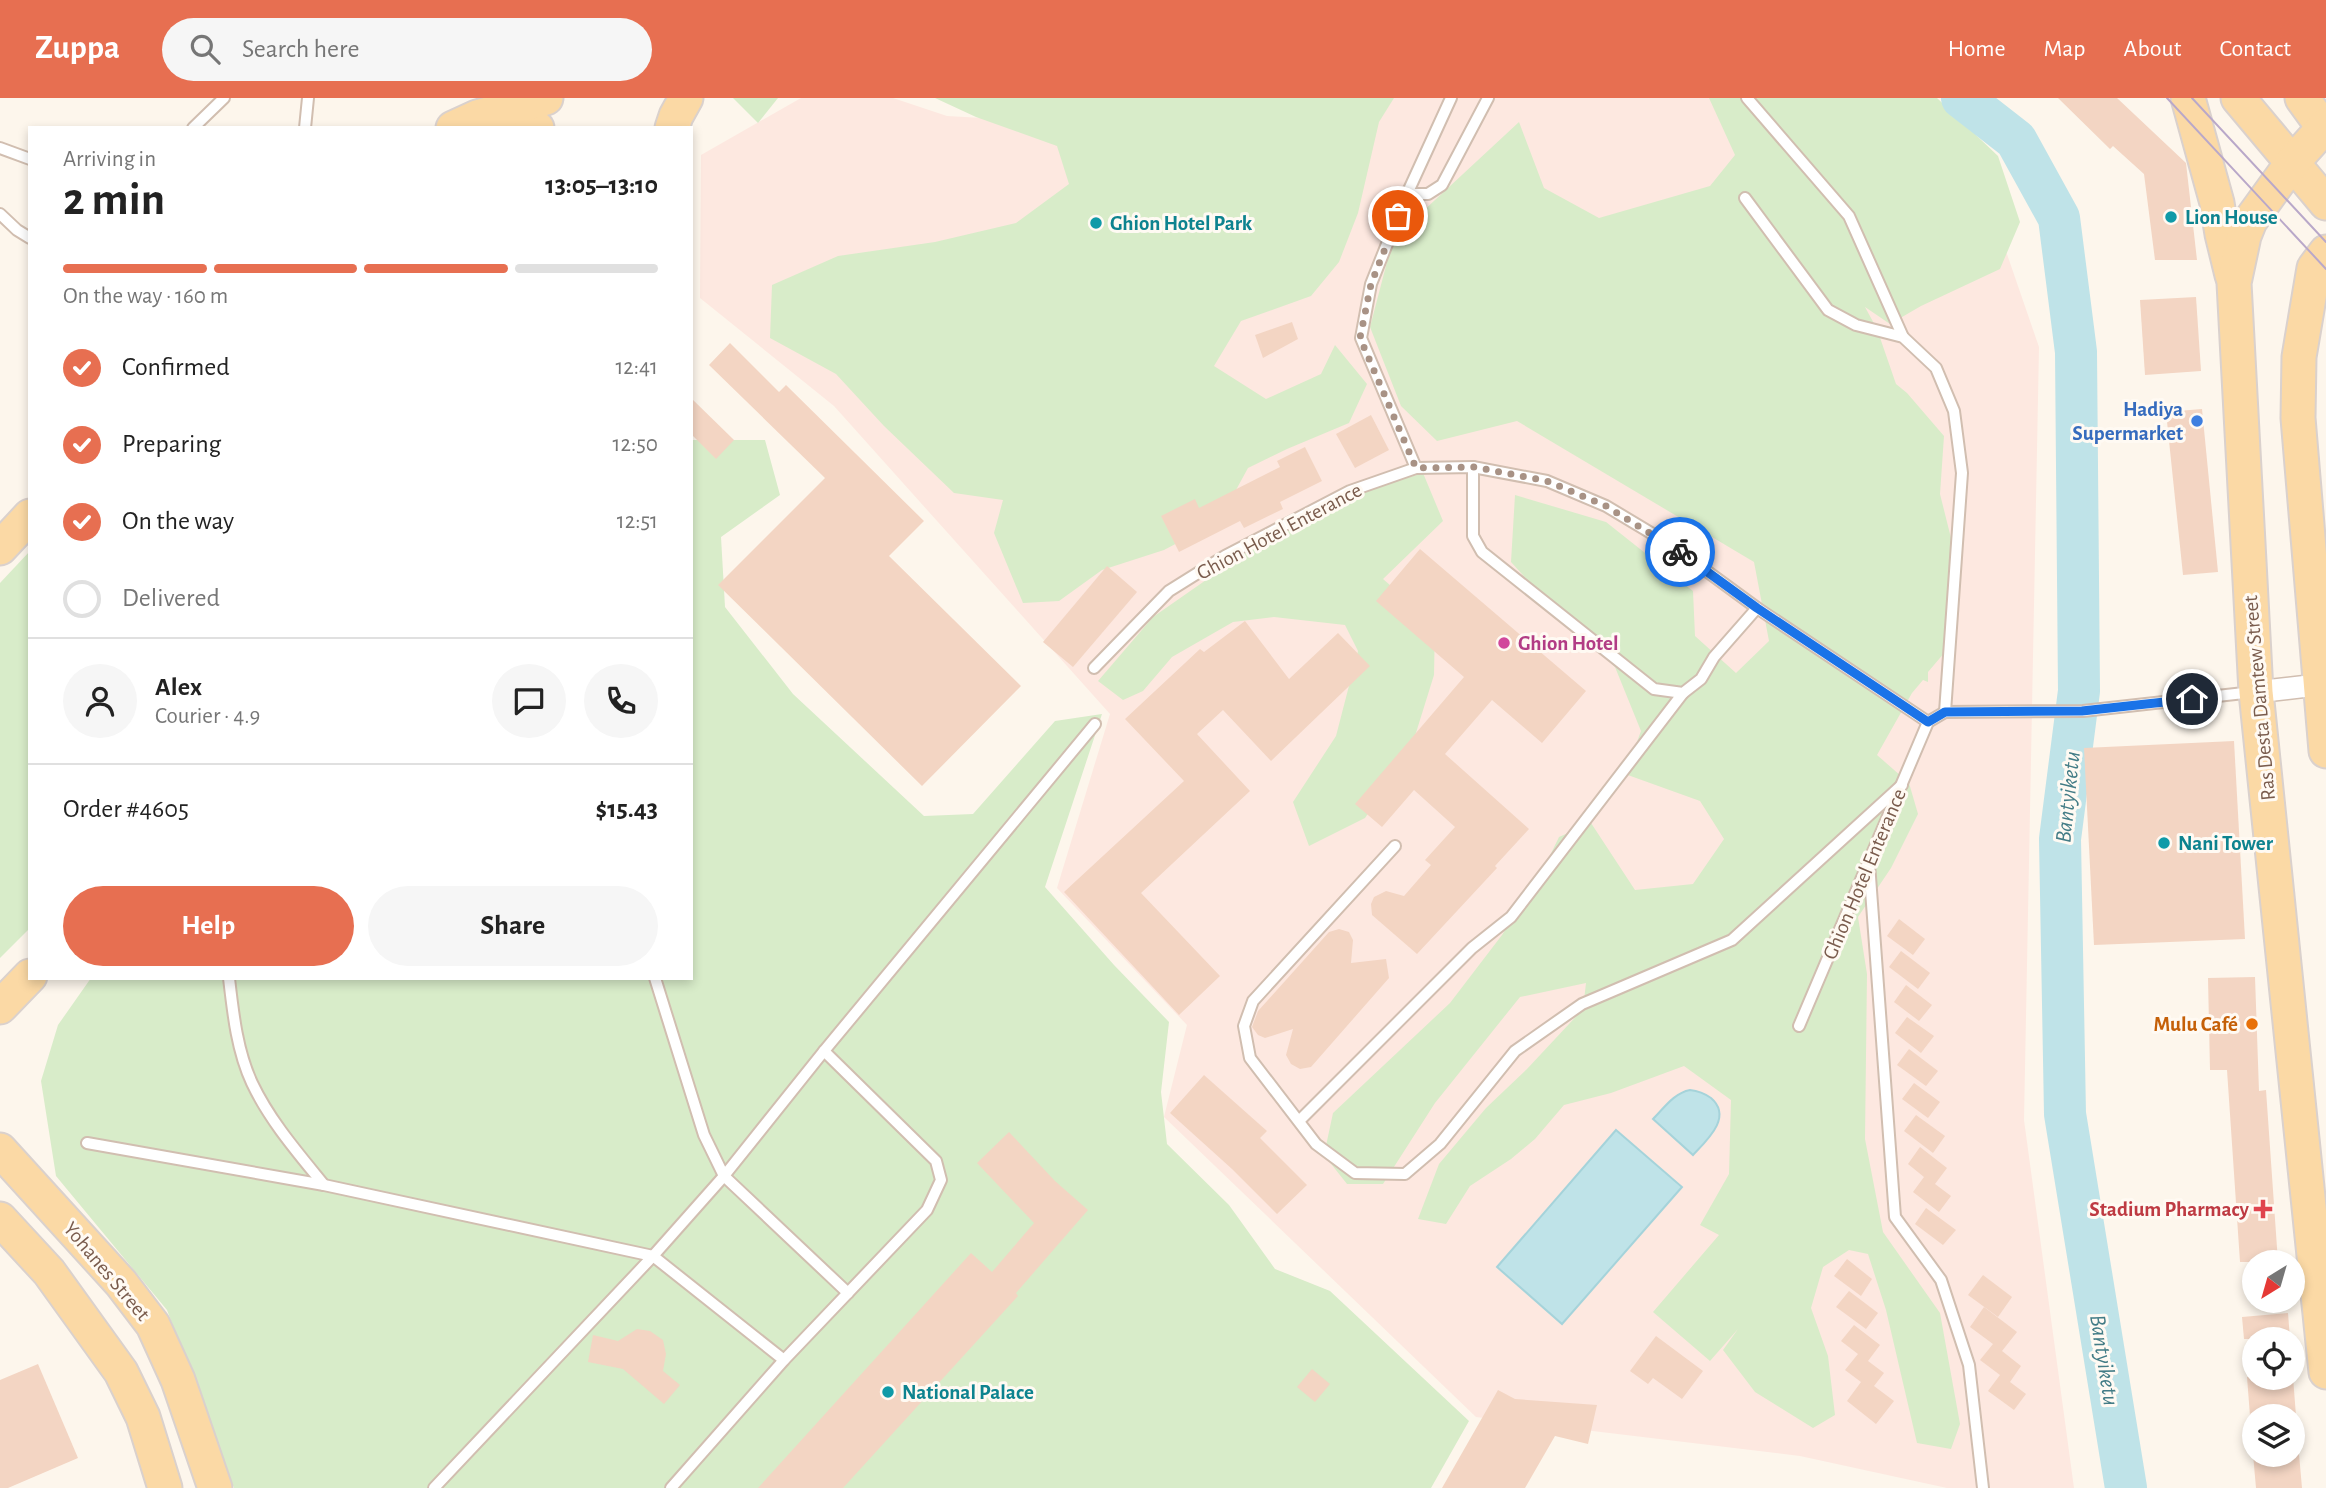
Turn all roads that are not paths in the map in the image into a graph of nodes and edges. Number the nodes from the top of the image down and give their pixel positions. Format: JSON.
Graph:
{"nodes":[{"id":1,"x":224,"y":98,"type":"edge"},
{"id":2,"x":308,"y":98,"type":"edge"},
{"id":3,"x":546,"y":98,"type":"edge"},
{"id":4,"x":686,"y":98,"type":"edge"},
{"id":5,"x":1451,"y":98,"type":"edge"},
{"id":6,"x":1488,"y":98,"type":"edge"},
{"id":7,"x":1747,"y":98,"type":"edge"},
{"id":8,"x":2188,"y":98,"type":"edge"},
{"id":9,"x":2238,"y":98,"type":"edge"},
{"id":10,"x":2302,"y":98,"type":"edge"},
{"id":11,"x":465,"y":122,"type":"edge"},
{"id":12,"x":195,"y":126,"type":"edge"},
{"id":13,"x":305,"y":126,"type":"edge"},
{"id":14,"x":513,"y":126,"type":"edge"},
{"id":15,"x":673,"y":126,"type":"edge"},
{"id":16,"x":2325,"y":128,"type":"edge"},
{"id":17,"x":0,"y":148,"type":"edge"},
{"id":18,"x":28,"y":158,"type":"edge"},
{"id":19,"x":2292,"y":163,"type":"junction"},
{"id":20,"x":1407,"y":194,"type":"junction"},
{"id":21,"x":1745,"y":198,"type":"dead end"},
{"id":22,"x":2326,"y":203,"type":"edge"},
{"id":23,"x":0,"y":214,"type":"edge"},
{"id":24,"x":28,"y":237,"type":"edge"},
{"id":25,"x":2326,"y":252,"type":"edge"},
{"id":26,"x":2234,"y":283,"type":"junction"},
{"id":27,"x":1903,"y":337,"type":"junction"},
{"id":28,"x":2326,"y":364,"type":"edge"},
{"id":29,"x":2299,"y":389,"type":"junction"},
{"id":30,"x":1474,"y":467,"type":"junction"},
{"id":31,"x":1416,"y":468,"type":"junction"},
{"id":32,"x":28,"y":518,"type":"edge"},
{"id":33,"x":0,"y":548,"type":"edge"},
{"id":34,"x":1757,"y":608,"type":"junction"},
{"id":35,"x":1094,"y":668,"type":"dead end"},
{"id":36,"x":2323,"y":684,"type":"edge"},
{"id":37,"x":2256,"y":692,"type":"junction"},
{"id":38,"x":1683,"y":693,"type":"junction"},
{"id":39,"x":1945,"y":712,"type":"junction"},
{"id":40,"x":1928,"y":722,"type":"junction"},
{"id":41,"x":1096,"y":724,"type":"dead end"},
{"id":42,"x":2326,"y":751,"type":"edge"},
{"id":43,"x":1902,"y":785,"type":"junction"},
{"id":44,"x":1395,"y":846,"type":"dead end"},
{"id":45,"x":1869,"y":863,"type":"junction"},
{"id":46,"x":28,"y":978,"type":"edge"},
{"id":47,"x":229,"y":980,"type":"edge"},
{"id":48,"x":656,"y":980,"type":"edge"},
{"id":49,"x":0,"y":1007,"type":"edge"},
{"id":50,"x":1799,"y":1026,"type":"dead end"},
{"id":51,"x":824,"y":1051,"type":"junction"},
{"id":52,"x":1300,"y":1120,"type":"junction"},
{"id":53,"x":87,"y":1143,"type":"dead end"},
{"id":54,"x":0,"y":1150,"type":"edge"},
{"id":55,"x":724,"y":1176,"type":"junction"},
{"id":56,"x":324,"y":1185,"type":"junction"},
{"id":57,"x":0,"y":1219,"type":"edge"},
{"id":58,"x":85,"y":1242,"type":"junction"},
{"id":59,"x":653,"y":1256,"type":"junction"},
{"id":60,"x":49,"y":1272,"type":"junction"},
{"id":61,"x":848,"y":1293,"type":"junction"},
{"id":62,"x":785,"y":1360,"type":"junction"},
{"id":63,"x":2326,"y":1372,"type":"edge"},
{"id":64,"x":165,"y":1488,"type":"edge"},
{"id":65,"x":215,"y":1488,"type":"edge"},
{"id":66,"x":434,"y":1488,"type":"edge"},
{"id":67,"x":671,"y":1488,"type":"edge"},
{"id":68,"x":1983,"y":1488,"type":"edge"}],
"edges":[{"from":1,"to":12,"type":"lane"},
{"from":2,"to":13,"type":"lane"},
{"from":3,"to":11,"type":"main road"},
{"from":4,"to":15,"type":"main road"},
{"from":5,"to":20,"type":"lane"},
{"from":6,"to":20,"type":"lane"},
{"from":7,"to":27,"type":"lane"},
{"from":8,"to":26,"type":"main road"},
{"from":9,"to":19,"type":"main road"},
{"from":10,"to":16,"type":"main road"},
{"from":11,"to":14,"type":"main road"},
{"from":16,"to":19,"type":"main road","name":"Ras Desta Damtew Street"},
{"from":17,"to":18,"type":"lane"},
{"from":19,"to":22,"type":"main road"},
{"from":19,"to":26,"type":"main road","name":"Ras Desta Damtew Street"},
{"from":20,"to":31,"type":"lane"},
{"from":21,"to":27,"type":"lane"},
{"from":23,"to":24,"type":"lane"},
{"from":25,"to":29,"type":"main road"},
{"from":26,"to":37,"type":"main road","name":"Ras Desta Damtew Street"},
{"from":27,"to":39,"type":"lane"},
{"from":28,"to":29,"type":"main road"},
{"from":29,"to":36,"type":"main road"},
{"from":30,"to":31,"type":"lane","name":"Ghion Hotel Enterance"},
{"from":30,"to":34,"type":"lane","name":"Ghion Hotel Enterance"},
{"from":30,"to":38,"type":"lane"},
{"from":31,"to":35,"type":"lane","name":"Ghion Hotel Enterance"},
{"from":32,"to":33,"type":"main road"},
{"from":34,"to":38,"type":"lane"},
{"from":34,"to":40,"type":"lane","name":"Ghion Hotel Enterance"},
{"from":36,"to":37,"type":"street"},
{"from":36,"to":42,"type":"main road"},
{"from":37,"to":39,"type":"lane"},
{"from":37,"to":63,"type":"main road","name":"Ras Desta Damtew Street"},
{"from":38,"to":52,"type":"lane"},
{"from":39,"to":40,"type":"lane"},
{"from":40,"to":43,"type":"lane","name":"Ghion Hotel Enterance"},
{"from":41,"to":51,"type":"lane"},
{"from":43,"to":45,"type":"lane","name":"Ghion Hotel Enterance"},
{"from":43,"to":52,"type":"lane"},
{"from":44,"to":52,"type":"lane"},
{"from":45,"to":50,"type":"lane","name":"Ghion Hotel Enterance"},
{"from":45,"to":68,"type":"lane"},
{"from":46,"to":49,"type":"main road"},
{"from":47,"to":56,"type":"lane"},
{"from":48,"to":55,"type":"lane"},
{"from":51,"to":55,"type":"lane"},
{"from":51,"to":61,"type":"lane"},
{"from":53,"to":56,"type":"lane"},
{"from":54,"to":58,"type":"main road","name":"Yohanes Street"},
{"from":55,"to":59,"type":"lane"},
{"from":55,"to":61,"type":"lane"},
{"from":56,"to":59,"type":"lane"},
{"from":57,"to":60,"type":"main road"},
{"from":58,"to":60,"type":"main road"},
{"from":58,"to":65,"type":"main road","name":"Yohanes Street"},
{"from":59,"to":62,"type":"lane"},
{"from":59,"to":66,"type":"lane"},
{"from":60,"to":64,"type":"main road"},
{"from":61,"to":62,"type":"lane"},
{"from":62,"to":67,"type":"lane"}]}
